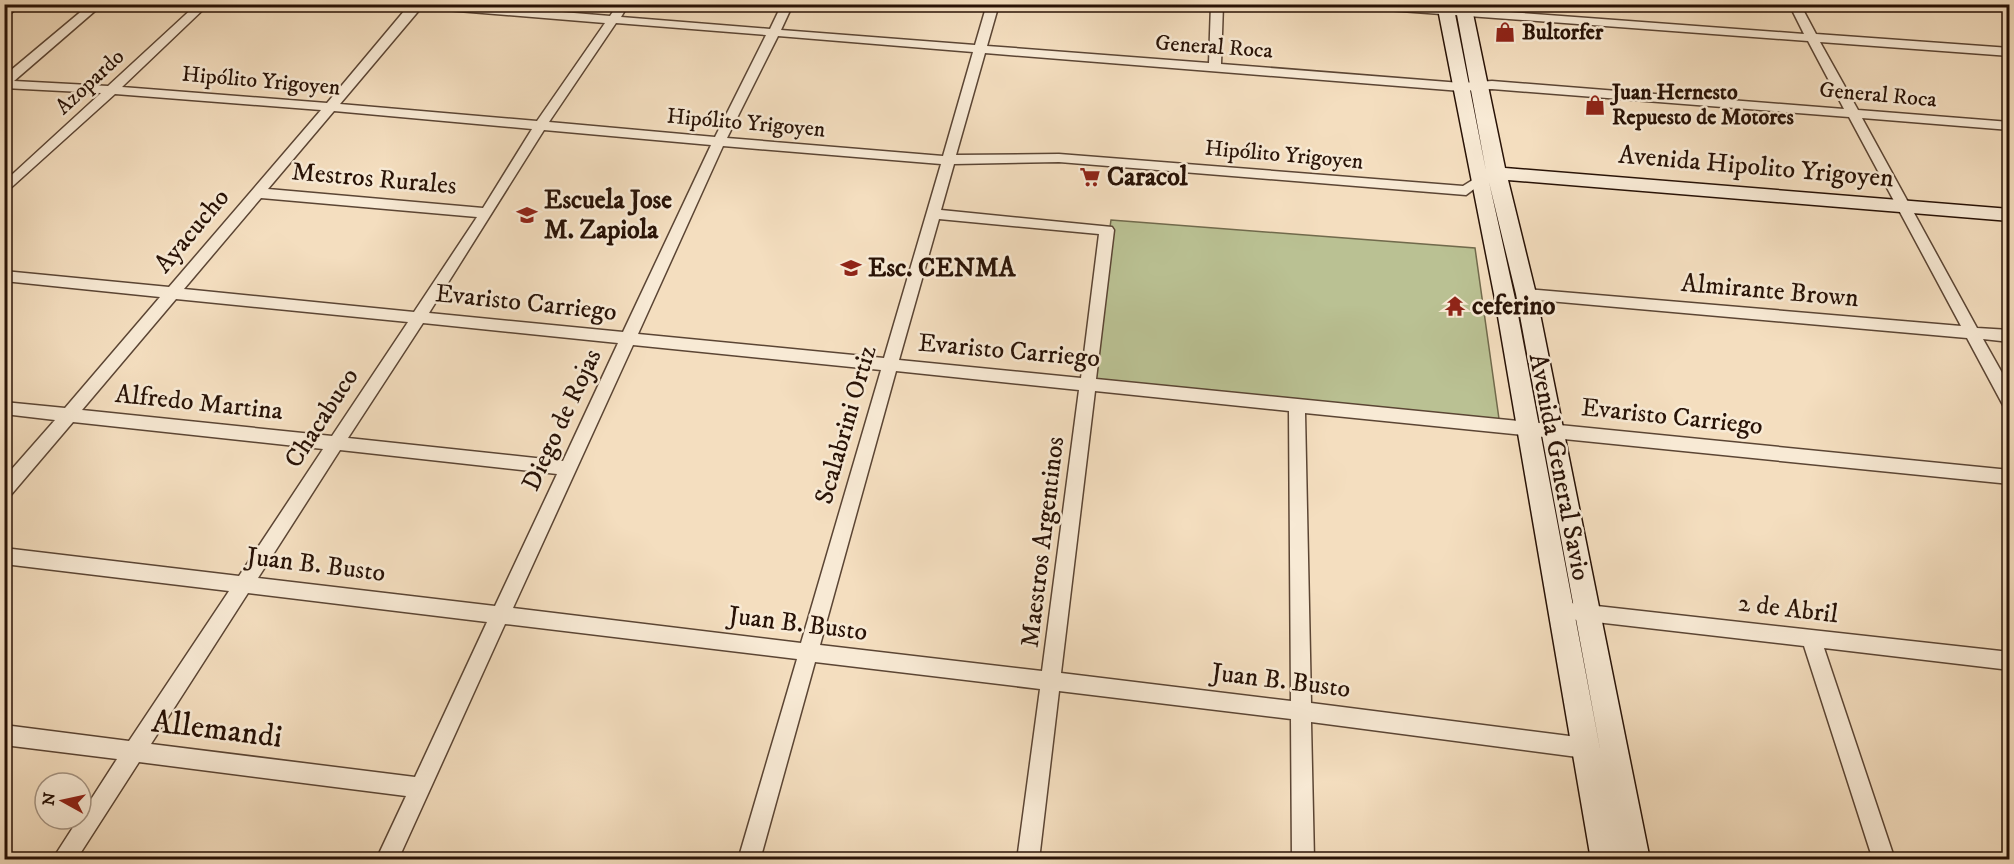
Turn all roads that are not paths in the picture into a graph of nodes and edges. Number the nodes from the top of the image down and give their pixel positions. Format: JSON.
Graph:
{"nodes":[{"id":1,"x":18,"y":4,"type":"edge"},
{"id":2,"x":98,"y":4,"type":"edge"},
{"id":3,"x":204,"y":4,"type":"edge"},
{"id":4,"x":624,"y":4,"type":"edge"},
{"id":5,"x":788,"y":4,"type":"edge"},
{"id":6,"x":993,"y":4,"type":"edge"},
{"id":7,"x":1216,"y":4,"type":"edge"},
{"id":8,"x":1346,"y":4,"type":"edge"},
{"id":9,"x":1794,"y":4,"type":"edge"},
{"id":10,"x":417,"y":5,"type":"edge"},
{"id":11,"x":1446,"y":8,"type":"edge"},
{"id":12,"x":1464,"y":9,"type":"edge"},
{"id":13,"x":4,"y":15,"type":"edge"},
{"id":14,"x":613,"y":20,"type":"junction"},
{"id":15,"x":774,"y":32,"type":"junction"},
{"id":16,"x":1812,"y":37,"type":"junction"},
{"id":17,"x":980,"y":49,"type":"junction"},
{"id":18,"x":2010,"y":52,"type":"edge"},
{"id":19,"x":1215,"y":68,"type":"junction"},
{"id":20,"x":4,"y":84,"type":"edge"},
{"id":21,"x":1480,"y":84,"type":"junction"},
{"id":22,"x":1461,"y":87,"type":"junction"},
{"id":23,"x":111,"y":91,"type":"junction"},
{"id":24,"x":330,"y":107,"type":"junction"},
{"id":25,"x":1853,"y":114,"type":"junction"},
{"id":26,"x":541,"y":125,"type":"junction"},
{"id":27,"x":2010,"y":126,"type":"edge"},
{"id":28,"x":719,"y":141,"type":"junction"},
{"id":29,"x":947,"y":161,"type":"junction"},
{"id":30,"x":1492,"y":178,"type":"junction"},
{"id":31,"x":4,"y":190,"type":"edge"},
{"id":32,"x":256,"y":193,"type":"junction"},
{"id":33,"x":1906,"y":211,"type":"junction"},
{"id":34,"x":487,"y":213,"type":"junction"},
{"id":35,"x":932,"y":214,"type":"junction"},
{"id":36,"x":2010,"y":215,"type":"edge"},
{"id":37,"x":2010,"y":225,"type":"edge"},
{"id":38,"x":4,"y":276,"type":"edge"},
{"id":39,"x":173,"y":292,"type":"junction"},
{"id":40,"x":1526,"y":294,"type":"junction"},
{"id":41,"x":418,"y":318,"type":"junction"},
{"id":42,"x":1972,"y":332,"type":"junction"},
{"id":43,"x":2010,"y":336,"type":"edge"},
{"id":44,"x":628,"y":340,"type":"junction"},
{"id":45,"x":890,"y":366,"type":"junction"},
{"id":46,"x":1088,"y":384,"type":"junction"},
{"id":47,"x":2010,"y":403,"type":"edge"},
{"id":48,"x":1297,"y":405,"type":"junction"},
{"id":49,"x":4,"y":408,"type":"edge"},
{"id":50,"x":67,"y":415,"type":"junction"},
{"id":51,"x":1540,"y":429,"type":"junction"},
{"id":52,"x":336,"y":443,"type":"junction"},
{"id":53,"x":568,"y":468,"type":"junction"},
{"id":54,"x":2010,"y":477,"type":"edge"},
{"id":55,"x":4,"y":491,"type":"edge"},
{"id":56,"x":4,"y":556,"type":"edge"},
{"id":57,"x":244,"y":584,"type":"junction"},
{"id":58,"x":1561,"y":610,"type":"junction"},
{"id":59,"x":1587,"y":613,"type":"junction"},
{"id":60,"x":500,"y":615,"type":"junction"},
{"id":61,"x":1811,"y":639,"type":"junction"},
{"id":62,"x":807,"y":652,"type":"junction"},
{"id":63,"x":2010,"y":661,"type":"edge"},
{"id":64,"x":1050,"y":681,"type":"junction"},
{"id":65,"x":1300,"y":711,"type":"junction"},
{"id":66,"x":4,"y":735,"type":"edge"},
{"id":67,"x":1585,"y":748,"type":"junction"},
{"id":68,"x":134,"y":751,"type":"junction"},
{"id":69,"x":421,"y":788,"type":"junction"},
{"id":70,"x":63,"y":860,"type":"edge"},
{"id":71,"x":387,"y":860,"type":"edge"},
{"id":72,"x":749,"y":860,"type":"edge"},
{"id":73,"x":1028,"y":860,"type":"edge"},
{"id":74,"x":1303,"y":860,"type":"edge"},
{"id":75,"x":1606,"y":860,"type":"edge"},
{"id":76,"x":1635,"y":860,"type":"edge"},
{"id":77,"x":1884,"y":860,"type":"edge"}],
"edges":[{"from":1,"to":13,"type":"street"},
{"from":2,"to":20,"type":"street"},
{"from":3,"to":23,"type":"street","name":"Azopardo"},
{"from":4,"to":14,"type":"street","name":"Chacabuco"},
{"from":5,"to":15,"type":"street","name":"Diego de Rojas"},
{"from":6,"to":17,"type":"street","name":"Scalabrini Ortiz"},
{"from":7,"to":19,"type":"street"},
{"from":8,"to":11,"type":"street"},
{"from":9,"to":16,"type":"street"},
{"from":10,"to":14,"type":"street","name":"General Roca"},
{"from":10,"to":24,"type":"street","name":"Ayacucho"},
{"from":11,"to":12,"type":"street"},
{"from":11,"to":22,"type":"main road","name":"Avenida General Savio"},
{"from":12,"to":16,"type":"street"},
{"from":12,"to":21,"type":"main road","name":"Avenida General Savio"},
{"from":14,"to":15,"type":"street","name":"General Roca"},
{"from":14,"to":26,"type":"street","name":"Chacabuco"},
{"from":15,"to":17,"type":"street","name":"General Roca"},
{"from":15,"to":28,"type":"street","name":"Diego de Rojas"},
{"from":16,"to":18,"type":"street"},
{"from":16,"to":25,"type":"street"},
{"from":17,"to":19,"type":"street","name":"General Roca"},
{"from":17,"to":29,"type":"street","name":"Scalabrini Ortiz"},
{"from":19,"to":22,"type":"street","name":"General Roca"},
{"from":20,"to":23,"type":"street","name":"Hipólito Yrigoyen"},
{"from":21,"to":22,"type":"street","name":"General Roca"},
{"from":21,"to":25,"type":"street","name":"General Roca"},
{"from":21,"to":30,"type":"main road","name":"Avenida General Savio"},
{"from":22,"to":30,"type":"main road","name":"Avenida General Savio"},
{"from":23,"to":24,"type":"street","name":"Hipólito Yrigoyen"},
{"from":23,"to":31,"type":"street","name":"Azopardo"},
{"from":24,"to":26,"type":"street","name":"Hipólito Yrigoyen"},
{"from":24,"to":32,"type":"street","name":"Ayacucho"},
{"from":25,"to":27,"type":"street","name":"General Roca"},
{"from":25,"to":33,"type":"street"},
{"from":26,"to":28,"type":"street","name":"Hipólito Yrigoyen"},
{"from":26,"to":34,"type":"street","name":"Chacabuco"},
{"from":28,"to":29,"type":"street","name":"Hipólito Yrigoyen"},
{"from":28,"to":44,"type":"street","name":"Diego de Rojas"},
{"from":29,"to":30,"type":"street","name":"Hipólito Yrigoyen"},
{"from":29,"to":35,"type":"street","name":"Scalabrini Ortiz"},
{"from":30,"to":33,"type":"main road","name":"Avenida Hipolito Yrigoyen"},
{"from":30,"to":40,"type":"main road","name":"Avenida General Savio"},
{"from":30,"to":51,"type":"main road","name":"Avenida General Savio"},
{"from":32,"to":34,"type":"street","name":"Mestros Rurales"},
{"from":32,"to":39,"type":"street","name":"Ayacucho"},
{"from":33,"to":36,"type":"main road","name":"Avenida Hipolito Yrigoyen"},
{"from":33,"to":37,"type":"main road","name":"Avenida Hipolito Yrigoyen"},
{"from":33,"to":42,"type":"street"},
{"from":34,"to":41,"type":"street","name":"Chacabuco"},
{"from":35,"to":45,"type":"street","name":"Scalabrini Ortiz"},
{"from":35,"to":46,"type":"street","name":"Maestros Argentinos"},
{"from":38,"to":39,"type":"street","name":"Evaristo Carriego"},
{"from":39,"to":41,"type":"street","name":"Evaristo Carriego"},
{"from":39,"to":50,"type":"street","name":"Ayacucho"},
{"from":40,"to":42,"type":"street","name":"Almirante Brown"},
{"from":40,"to":51,"type":"main road","name":"Avenida General Savio"},
{"from":41,"to":44,"type":"street","name":"Evaristo Carriego"},
{"from":41,"to":52,"type":"street","name":"Chacabuco"},
{"from":42,"to":43,"type":"street","name":"Almirante Brown"},
{"from":42,"to":47,"type":"street"},
{"from":44,"to":45,"type":"street","name":"Evaristo Carriego"},
{"from":44,"to":53,"type":"street","name":"Diego de Rojas"},
{"from":45,"to":46,"type":"street","name":"Evaristo Carriego"},
{"from":45,"to":62,"type":"street","name":"Scalabrini Ortiz"},
{"from":46,"to":48,"type":"street","name":"Evaristo Carriego"},
{"from":46,"to":64,"type":"street","name":"Maestros Argentinos"},
{"from":48,"to":51,"type":"street","name":"Evaristo Carriego"},
{"from":48,"to":65,"type":"street"},
{"from":49,"to":50,"type":"street","name":"Alfredo Martina"},
{"from":50,"to":52,"type":"street","name":"Alfredo Martina"},
{"from":50,"to":55,"type":"street","name":"Ayacucho"},
{"from":51,"to":54,"type":"street","name":"Evaristo Carriego"},
{"from":51,"to":58,"type":"main road","name":"Avenida General Savio"},
{"from":51,"to":59,"type":"main road","name":"Avenida General Savio"},
{"from":52,"to":53,"type":"street","name":"Alfredo Martina"},
{"from":52,"to":57,"type":"street","name":"Chacabuco"},
{"from":53,"to":60,"type":"street","name":"Diego de Rojas"},
{"from":56,"to":57,"type":"street","name":"Juan B. Busto"},
{"from":57,"to":60,"type":"street","name":"Juan B. Busto"},
{"from":57,"to":68,"type":"street","name":"Chacabuco"},
{"from":58,"to":59,"type":"street","name":"2 de Abril"},
{"from":58,"to":67,"type":"main road","name":"Avenida General Savio"},
{"from":59,"to":61,"type":"street","name":"2 de Abril"},
{"from":59,"to":76,"type":"main road","name":"Avenida General Savio"},
{"from":60,"to":62,"type":"street","name":"Juan B. Busto"},
{"from":60,"to":69,"type":"street","name":"Diego de Rojas"},
{"from":61,"to":63,"type":"street","name":"2 de Abril"},
{"from":61,"to":77,"type":"street"},
{"from":62,"to":64,"type":"street","name":"Juan B. Busto"},
{"from":62,"to":72,"type":"street","name":"Scalabrini Ortiz"},
{"from":64,"to":65,"type":"street","name":"Juan B. Busto"},
{"from":64,"to":73,"type":"street","name":"Maestros Argentinos"},
{"from":65,"to":67,"type":"street","name":"Juan B. Busto"},
{"from":65,"to":74,"type":"street"},
{"from":66,"to":68,"type":"street","name":"Allemandi"},
{"from":67,"to":75,"type":"main road","name":"Avenida General Savio"},
{"from":68,"to":69,"type":"street","name":"Allemandi"},
{"from":68,"to":70,"type":"street","name":"Chacabuco"},
{"from":69,"to":71,"type":"street","name":"Diego de Rojas"}]}
